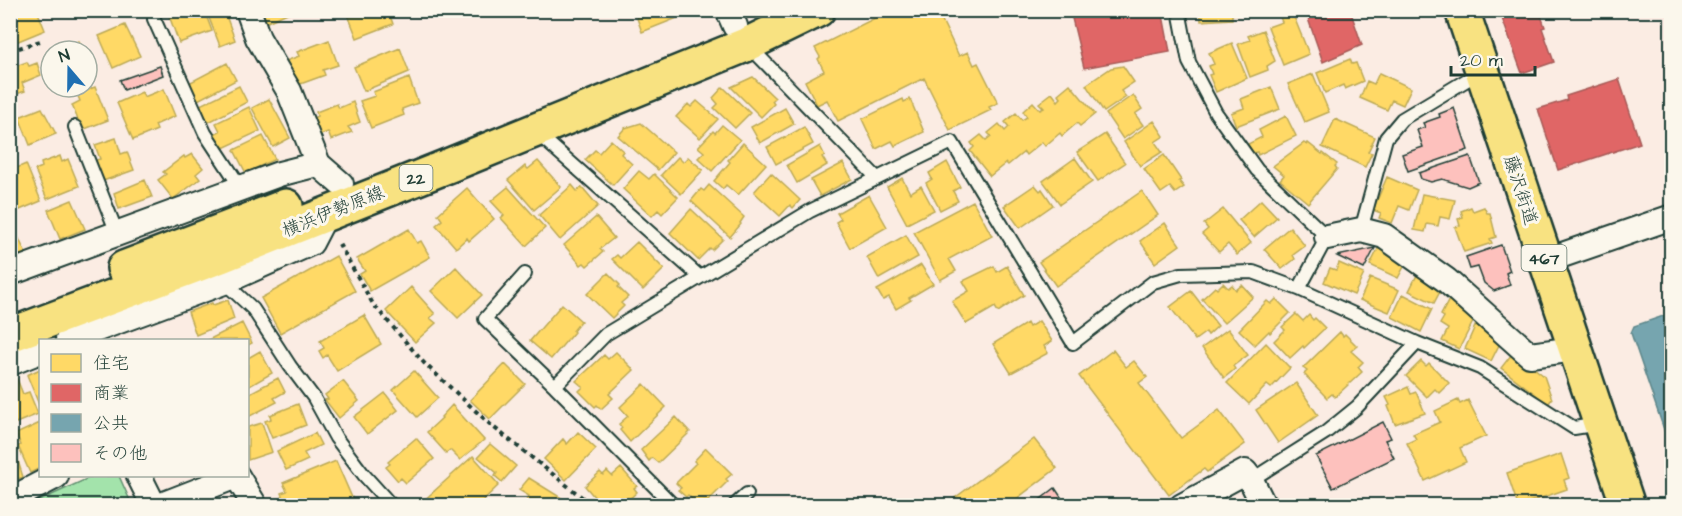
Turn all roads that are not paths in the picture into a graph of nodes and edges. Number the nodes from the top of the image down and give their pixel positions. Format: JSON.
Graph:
{"nodes":[{"id":1,"x":248,"y":10,"type":"edge"},
{"id":2,"x":768,"y":10,"type":"edge"},
{"id":3,"x":818,"y":10,"type":"edge"},
{"id":4,"x":1179,"y":10,"type":"edge"},
{"id":5,"x":1461,"y":10,"type":"edge"},
{"id":6,"x":154,"y":19,"type":"dead end"},
{"id":7,"x":737,"y":27,"type":"edge"},
{"id":8,"x":1482,"y":70,"type":"junction"},
{"id":9,"x":75,"y":127,"type":"dead end"},
{"id":10,"x":534,"y":130,"type":"junction"},
{"id":11,"x":877,"y":178,"type":"junction"},
{"id":12,"x":329,"y":187,"type":"junction"},
{"id":13,"x":241,"y":188,"type":"junction"},
{"id":14,"x":1671,"y":217,"type":"edge"},
{"id":15,"x":1361,"y":230,"type":"junction"},
{"id":16,"x":117,"y":233,"type":"junction"},
{"id":17,"x":1327,"y":237,"type":"junction"},
{"id":18,"x":1545,"y":261,"type":"junction"},
{"id":19,"x":10,"y":273,"type":"edge"},
{"id":20,"x":525,"y":274,"type":"dead end"},
{"id":21,"x":700,"y":277,"type":"junction"},
{"id":22,"x":224,"y":282,"type":"junction"},
{"id":23,"x":1299,"y":289,"type":"junction"},
{"id":24,"x":10,"y":312,"type":"edge"},
{"id":25,"x":106,"y":334,"type":"edge"},
{"id":26,"x":10,"y":335,"type":"edge"},
{"id":27,"x":74,"y":339,"type":"edge"},
{"id":28,"x":1417,"y":343,"type":"junction"},
{"id":29,"x":1575,"y":349,"type":"junction"},
{"id":30,"x":39,"y":351,"type":"edge"},
{"id":31,"x":10,"y":363,"type":"edge"},
{"id":32,"x":555,"y":386,"type":"junction"},
{"id":33,"x":1600,"y":424,"type":"junction"},
{"id":34,"x":55,"y":477,"type":"edge"},
{"id":35,"x":140,"y":477,"type":"edge"},
{"id":36,"x":234,"y":477,"type":"edge"},
{"id":37,"x":238,"y":477,"type":"edge"},
{"id":38,"x":1251,"y":480,"type":"junction"},
{"id":39,"x":747,"y":494,"type":"dead end"},
{"id":40,"x":10,"y":500,"type":"edge"},
{"id":41,"x":154,"y":506,"type":"edge"},
{"id":42,"x":159,"y":506,"type":"edge"},
{"id":43,"x":255,"y":506,"type":"edge"},
{"id":44,"x":392,"y":506,"type":"edge"},
{"id":45,"x":674,"y":506,"type":"edge"},
{"id":46,"x":734,"y":506,"type":"edge"},
{"id":47,"x":1182,"y":506,"type":"edge"},
{"id":48,"x":1264,"y":506,"type":"edge"},
{"id":49,"x":1628,"y":506,"type":"edge"}],
"edges":[{"from":1,"to":12,"type":"street"},
{"from":2,"to":7,"type":"main road","name":"横浜伊勢原線","number":"22"},
{"from":3,"to":7,"type":"main road","name":"横浜伊勢原線","number":"22"},
{"from":4,"to":17,"type":"lane"},
{"from":5,"to":8,"type":"main road","name":"藤沢街道","number":"467"},
{"from":6,"to":13,"type":"lane"},
{"from":7,"to":10,"type":"main road","name":"横浜伊勢原線","number":"22"},
{"from":7,"to":11,"type":"lane"},
{"from":7,"to":12,"type":"main road","name":"横浜伊勢原線","number":"22"},
{"from":8,"to":15,"type":"lane"},
{"from":8,"to":18,"type":"main road","name":"藤沢街道","number":"467"},
{"from":9,"to":16,"type":"lane"},
{"from":10,"to":12,"type":"main road","name":"横浜伊勢原線","number":"22"},
{"from":10,"to":21,"type":"lane"},
{"from":11,"to":21,"type":"lane"},
{"from":11,"to":23,"type":"lane"},
{"from":12,"to":13,"type":"street"},
{"from":12,"to":22,"type":"street"},
{"from":12,"to":24,"type":"main road","name":"横浜伊勢原線","number":"22"},
{"from":12,"to":26,"type":"main road","name":"横浜伊勢原線","number":"22"},
{"from":13,"to":16,"type":"street"},
{"from":14,"to":18,"type":"street"},
{"from":15,"to":17,"type":"street"},
{"from":15,"to":29,"type":"street"},
{"from":16,"to":19,"type":"street"},
{"from":17,"to":23,"type":"lane"},
{"from":18,"to":29,"type":"main road","name":"藤沢街道","number":"467"},
{"from":20,"to":32,"type":"lane"},
{"from":21,"to":32,"type":"lane"},
{"from":22,"to":25,"type":"street"},
{"from":22,"to":44,"type":"lane"},
{"from":23,"to":28,"type":"lane"},
{"from":25,"to":27,"type":"street"},
{"from":28,"to":33,"type":"lane"},
{"from":28,"to":38,"type":"lane"},
{"from":29,"to":33,"type":"main road","name":"藤沢街道","number":"467"},
{"from":30,"to":31,"type":"street"},
{"from":32,"to":45,"type":"lane"},
{"from":33,"to":49,"type":"main road","name":"藤沢街道","number":"467"},
{"from":34,"to":40,"type":"street"},
{"from":35,"to":41,"type":"street"},
{"from":36,"to":42,"type":"street"},
{"from":37,"to":43,"type":"street"},
{"from":38,"to":47,"type":"street"},
{"from":38,"to":48,"type":"street"},
{"from":39,"to":46,"type":"lane"}]}
